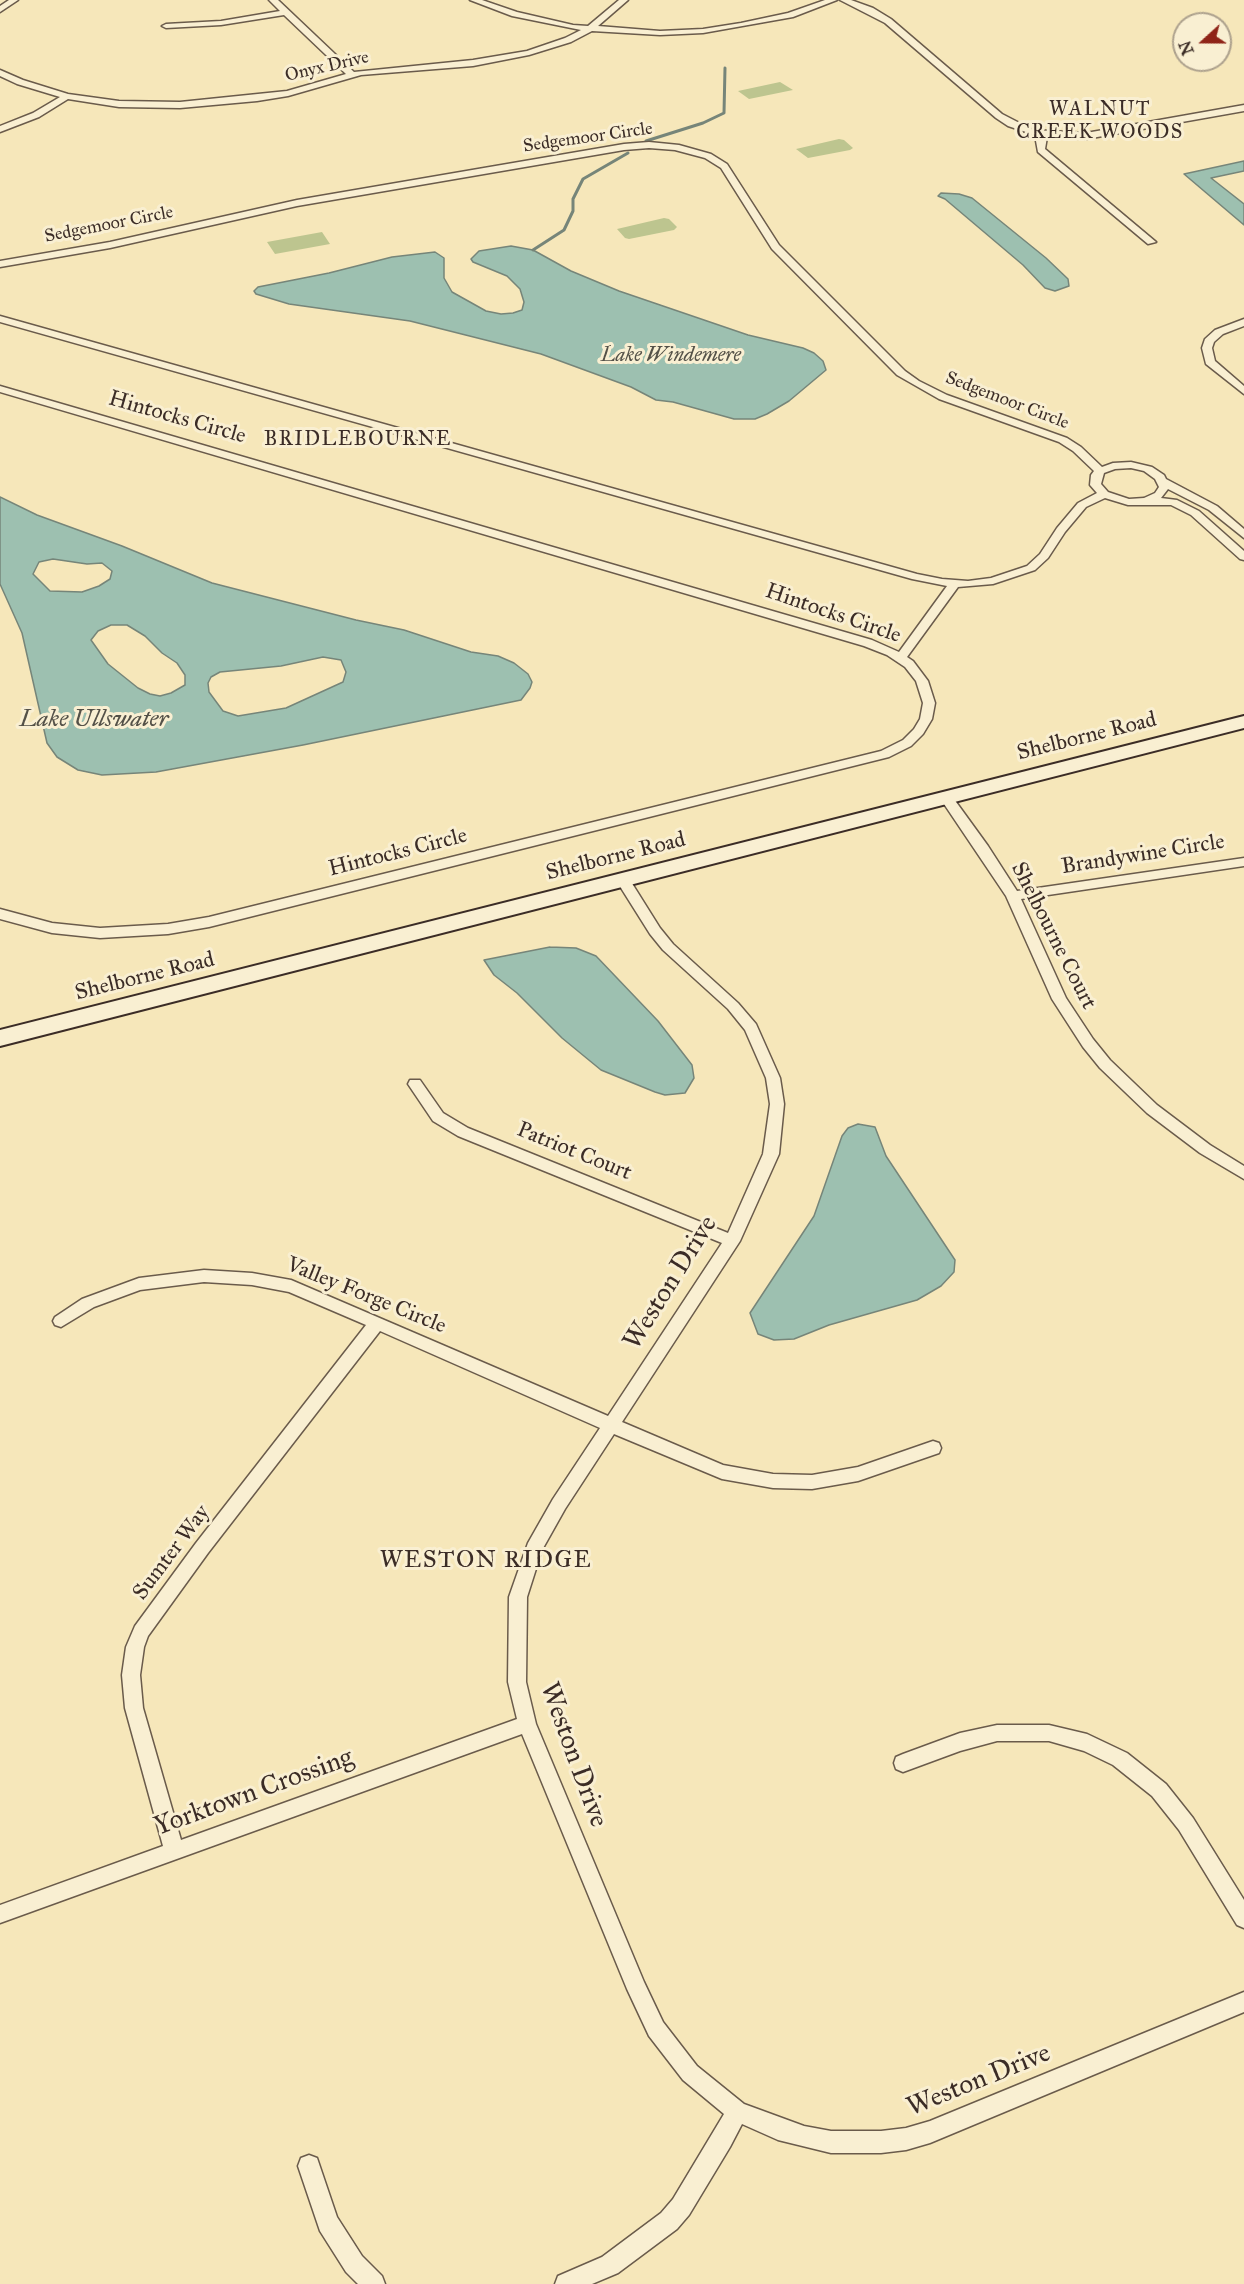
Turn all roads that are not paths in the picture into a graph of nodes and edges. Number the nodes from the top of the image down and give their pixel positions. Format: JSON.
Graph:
{"nodes":[{"id":1,"x":14,"y":0,"type":"edge"},
{"id":2,"x":273,"y":0,"type":"edge"},
{"id":3,"x":474,"y":0,"type":"edge"},
{"id":4,"x":624,"y":0,"type":"edge"},
{"id":5,"x":833,"y":0,"type":"edge"},
{"id":6,"x":844,"y":0,"type":"edge"},
{"id":7,"x":2,"y":7,"type":"edge"},
{"id":8,"x":284,"y":13,"type":"junction"},
{"id":9,"x":166,"y":26,"type":"dead end"},
{"id":10,"x":589,"y":29,"type":"junction"},
{"id":11,"x":0,"y":73,"type":"edge"},
{"id":12,"x":352,"y":75,"type":"junction"},
{"id":13,"x":67,"y":96,"type":"junction"},
{"id":14,"x":1244,"y":108,"type":"edge"},
{"id":15,"x":0,"y":129,"type":"edge"},
{"id":16,"x":1043,"y":135,"type":"junction"},
{"id":17,"x":1151,"y":242,"type":"dead end"},
{"id":18,"x":0,"y":264,"type":"edge"},
{"id":19,"x":0,"y":319,"type":"edge"},
{"id":20,"x":1244,"y":322,"type":"edge"},
{"id":21,"x":0,"y":389,"type":"edge"},
{"id":22,"x":1244,"y":391,"type":"edge"},
{"id":23,"x":1100,"y":471,"type":"junction"},
{"id":24,"x":1164,"y":482,"type":"junction"},
{"id":25,"x":1104,"y":494,"type":"junction"},
{"id":26,"x":1146,"y":501,"type":"junction"},
{"id":27,"x":1244,"y":535,"type":"edge"},
{"id":28,"x":1244,"y":557,"type":"edge"},
{"id":29,"x":954,"y":584,"type":"junction"},
{"id":30,"x":900,"y":658,"type":"junction"},
{"id":31,"x":1244,"y":722,"type":"edge"},
{"id":32,"x":946,"y":798,"type":"junction"},
{"id":33,"x":1244,"y":862,"type":"edge"},
{"id":34,"x":623,"y":880,"type":"junction"},
{"id":35,"x":1013,"y":896,"type":"junction"},
{"id":36,"x":0,"y":914,"type":"edge"},
{"id":37,"x":0,"y":1038,"type":"edge"},
{"id":38,"x":415,"y":1084,"type":"dead end"},
{"id":39,"x":1244,"y":1173,"type":"edge"},
{"id":40,"x":732,"y":1241,"type":"junction"},
{"id":41,"x":61,"y":1321,"type":"dead end"},
{"id":42,"x":377,"y":1323,"type":"junction"},
{"id":43,"x":612,"y":1424,"type":"junction"},
{"id":44,"x":933,"y":1448,"type":"dead end"},
{"id":45,"x":527,"y":1724,"type":"junction"},
{"id":46,"x":903,"y":1762,"type":"dead end"},
{"id":47,"x":174,"y":1851,"type":"junction"},
{"id":48,"x":0,"y":1914,"type":"edge"},
{"id":49,"x":1244,"y":1918,"type":"edge"},
{"id":50,"x":1244,"y":2002,"type":"edge"},
{"id":51,"x":737,"y":2110,"type":"junction"},
{"id":52,"x":309,"y":2166,"type":"dead end"},
{"id":53,"x":374,"y":2284,"type":"edge"},
{"id":54,"x":566,"y":2284,"type":"edge"}],
"edges":[{"from":1,"to":7,"type":"street"},
{"from":2,"to":8,"type":"street"},
{"from":3,"to":10,"type":"street"},
{"from":4,"to":10,"type":"street","name":"Onyx Drive"},
{"from":5,"to":10,"type":"street"},
{"from":6,"to":16,"type":"street"},
{"from":8,"to":9,"type":"street"},
{"from":8,"to":12,"type":"street"},
{"from":10,"to":12,"type":"street","name":"Onyx Drive"},
{"from":11,"to":13,"type":"street","name":"Onyx Drive"},
{"from":12,"to":13,"type":"street","name":"Onyx Drive"},
{"from":13,"to":15,"type":"street"},
{"from":14,"to":16,"type":"street"},
{"from":16,"to":17,"type":"street"},
{"from":18,"to":23,"type":"street","name":"Sedgemoor Circle"},
{"from":19,"to":29,"type":"street"},
{"from":20,"to":22,"type":"street"},
{"from":21,"to":30,"type":"street","name":"Hintocks Circle"},
{"from":23,"to":24,"type":"street"},
{"from":23,"to":25,"type":"street"},
{"from":24,"to":26,"type":"street"},
{"from":24,"to":27,"type":"street"},
{"from":25,"to":26,"type":"street"},
{"from":25,"to":29,"type":"street"},
{"from":26,"to":28,"type":"street"},
{"from":29,"to":30,"type":"street"},
{"from":30,"to":36,"type":"street","name":"Hintocks Circle"},
{"from":31,"to":32,"type":"street","name":"Shelborne Road"},
{"from":32,"to":34,"type":"street","name":"Shelborne Road"},
{"from":32,"to":35,"type":"street","name":"Shelbourne Court"},
{"from":33,"to":35,"type":"street","name":"Brandywine Circle"},
{"from":34,"to":37,"type":"street","name":"Shelborne Road"},
{"from":34,"to":40,"type":"street","name":"Weston Drive"},
{"from":35,"to":39,"type":"street","name":"Shelbourne Court"},
{"from":38,"to":40,"type":"street","name":"Patriot Court"},
{"from":40,"to":43,"type":"street","name":"Weston Drive"},
{"from":41,"to":42,"type":"street","name":"Valley Forge Circle"},
{"from":42,"to":43,"type":"street","name":"Valley Forge Circle"},
{"from":42,"to":47,"type":"street","name":"Sumter Way"},
{"from":43,"to":44,"type":"street","name":"Valley Forge Circle"},
{"from":43,"to":45,"type":"street","name":"Weston Drive"},
{"from":45,"to":47,"type":"street","name":"Yorktown Crossing"},
{"from":45,"to":51,"type":"street","name":"Weston Drive"},
{"from":46,"to":49,"type":"street"},
{"from":47,"to":48,"type":"street","name":"Yorktown Crossing"},
{"from":50,"to":51,"type":"street","name":"Weston Drive"},
{"from":51,"to":54,"type":"street"},
{"from":52,"to":53,"type":"street"}]}
